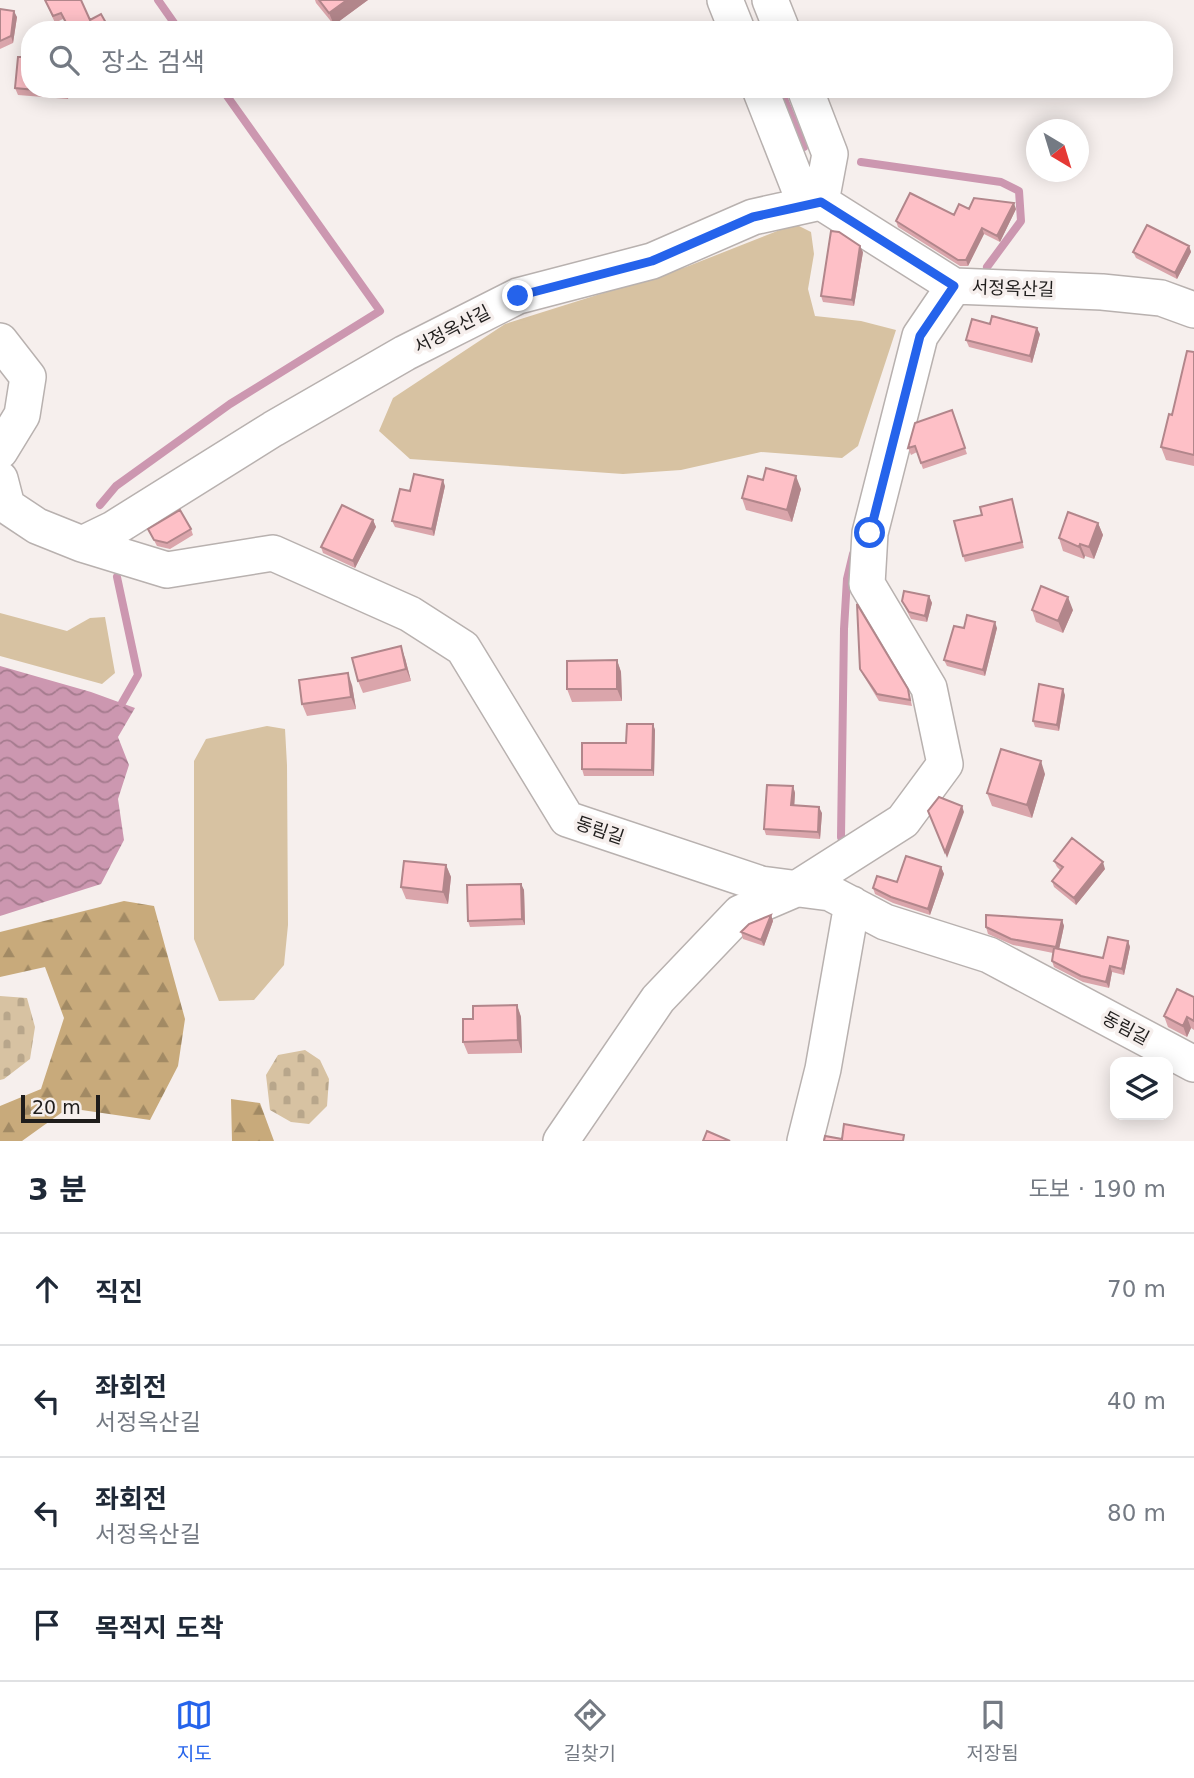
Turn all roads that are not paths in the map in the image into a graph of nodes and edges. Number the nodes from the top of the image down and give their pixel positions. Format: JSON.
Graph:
{"nodes":[{"id":1,"x":725,"y":0,"type":"edge"},
{"id":2,"x":771,"y":0,"type":"edge"},
{"id":3,"x":733,"y":21,"type":"edge"},
{"id":4,"x":779,"y":21,"type":"edge"},
{"id":5,"x":764,"y":98,"type":"edge"},
{"id":6,"x":808,"y":98,"type":"edge"},
{"id":7,"x":821,"y":202,"type":"junction"},
{"id":8,"x":954,"y":286,"type":"junction"},
{"id":9,"x":1194,"y":310,"type":"edge"},
{"id":10,"x":0,"y":341,"type":"edge"},
{"id":11,"x":0,"y":451,"type":"edge"},
{"id":12,"x":0,"y":479,"type":"edge"},
{"id":13,"x":82,"y":544,"type":"junction"},
{"id":14,"x":796,"y":889,"type":"junction"},
{"id":15,"x":852,"y":904,"type":"junction"},
{"id":16,"x":1194,"y":1064,"type":"edge"},
{"id":17,"x":561,"y":1141,"type":"edge"},
{"id":18,"x":805,"y":1141,"type":"edge"}],
"edges":[{"from":1,"to":3,"type":"lane"},
{"from":2,"to":4,"type":"lane"},
{"from":5,"to":7,"type":"lane"},
{"from":6,"to":7,"type":"lane"},
{"from":7,"to":8,"type":"lane","name":"서정옥산길"},
{"from":7,"to":13,"type":"lane","name":"서정옥산길"},
{"from":8,"to":9,"type":"lane","name":"서정옥산길"},
{"from":8,"to":14,"type":"lane"},
{"from":10,"to":11,"type":"lane"},
{"from":12,"to":13,"type":"lane"},
{"from":13,"to":14,"type":"lane","name":"동림길"},
{"from":14,"to":15,"type":"lane","name":"동림길"},
{"from":14,"to":17,"type":"lane"},
{"from":15,"to":16,"type":"lane","name":"동림길"},
{"from":15,"to":18,"type":"lane"}]}
